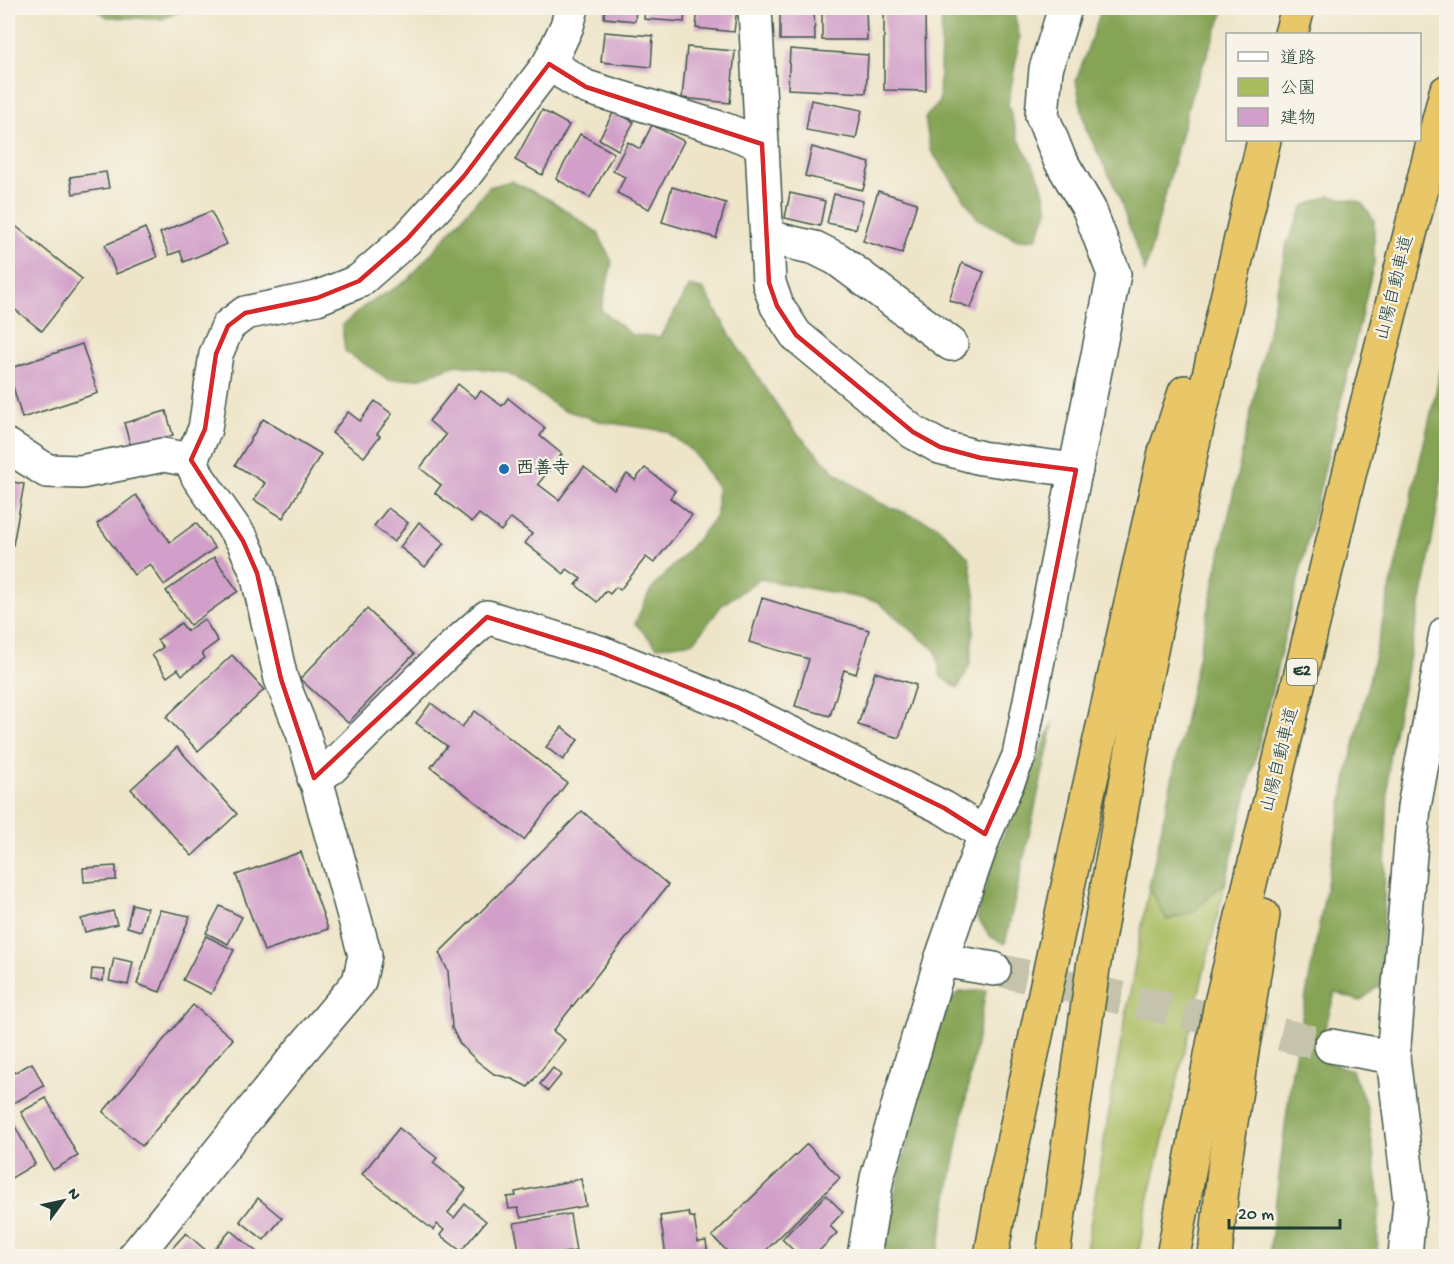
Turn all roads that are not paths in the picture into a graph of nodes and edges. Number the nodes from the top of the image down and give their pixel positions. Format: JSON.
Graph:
{"nodes":[{"id":1,"x":572,"y":8,"type":"edge"},
{"id":2,"x":755,"y":8,"type":"edge"},
{"id":3,"x":1065,"y":8,"type":"edge"},
{"id":4,"x":1298,"y":8,"type":"edge"},
{"id":5,"x":1291,"y":33,"type":"edge"},
{"id":6,"x":549,"y":64,"type":"junction"},
{"id":7,"x":1446,"y":92,"type":"edge"},
{"id":8,"x":1264,"y":141,"type":"edge"},
{"id":9,"x":762,"y":144,"type":"junction"},
{"id":10,"x":1249,"y":197,"type":"junction"},
{"id":11,"x":767,"y":237,"type":"junction"},
{"id":12,"x":951,"y":344,"type":"dead end"},
{"id":13,"x":8,"y":446,"type":"edge"},
{"id":14,"x":191,"y":460,"type":"junction"},
{"id":15,"x":1076,"y":470,"type":"junction"},
{"id":16,"x":1446,"y":633,"type":"edge"},
{"id":17,"x":1297,"y":691,"type":"junction"},
{"id":18,"x":314,"y":778,"type":"junction"},
{"id":19,"x":985,"y":834,"type":"junction"},
{"id":20,"x":941,"y":960,"type":"junction"},
{"id":21,"x":994,"y":969,"type":"tunnel mouth"},
{"id":22,"x":1331,"y":1047,"type":"tunnel mouth"},
{"id":23,"x":1394,"y":1057,"type":"junction"},
{"id":24,"x":135,"y":1257,"type":"edge"},
{"id":25,"x":864,"y":1257,"type":"edge"},
{"id":26,"x":991,"y":1257,"type":"edge"},
{"id":27,"x":1053,"y":1257,"type":"edge"},
{"id":28,"x":1173,"y":1257,"type":"edge"},
{"id":29,"x":1215,"y":1257,"type":"edge"},
{"id":30,"x":1405,"y":1257,"type":"edge"}],
"edges":[{"from":1,"to":6,"type":"street"},
{"from":2,"to":9,"type":"street"},
{"from":3,"to":15,"type":"street"},
{"from":4,"to":5,"type":"highway"},
{"from":6,"to":9,"type":"street"},
{"from":6,"to":14,"type":"street"},
{"from":7,"to":17,"type":"highway","name":"山陽自動車道","number":"E2"},
{"from":8,"to":10,"type":"highway"},
{"from":9,"to":11,"type":"street"},
{"from":10,"to":26,"type":"highway"},
{"from":10,"to":27,"type":"highway"},
{"from":11,"to":12,"type":"street"},
{"from":11,"to":15,"type":"street"},
{"from":13,"to":14,"type":"street"},
{"from":14,"to":18,"type":"street"},
{"from":15,"to":19,"type":"street"},
{"from":16,"to":23,"type":"street"},
{"from":17,"to":28,"type":"highway","name":"山陽自動車道","number":"E2"},
{"from":17,"to":29,"type":"highway"},
{"from":18,"to":19,"type":"street"},
{"from":18,"to":24,"type":"street"},
{"from":19,"to":20,"type":"street"},
{"from":20,"to":21,"type":"street"},
{"from":20,"to":25,"type":"street"},
{"from":22,"to":23,"type":"street"},
{"from":23,"to":30,"type":"street"}]}
